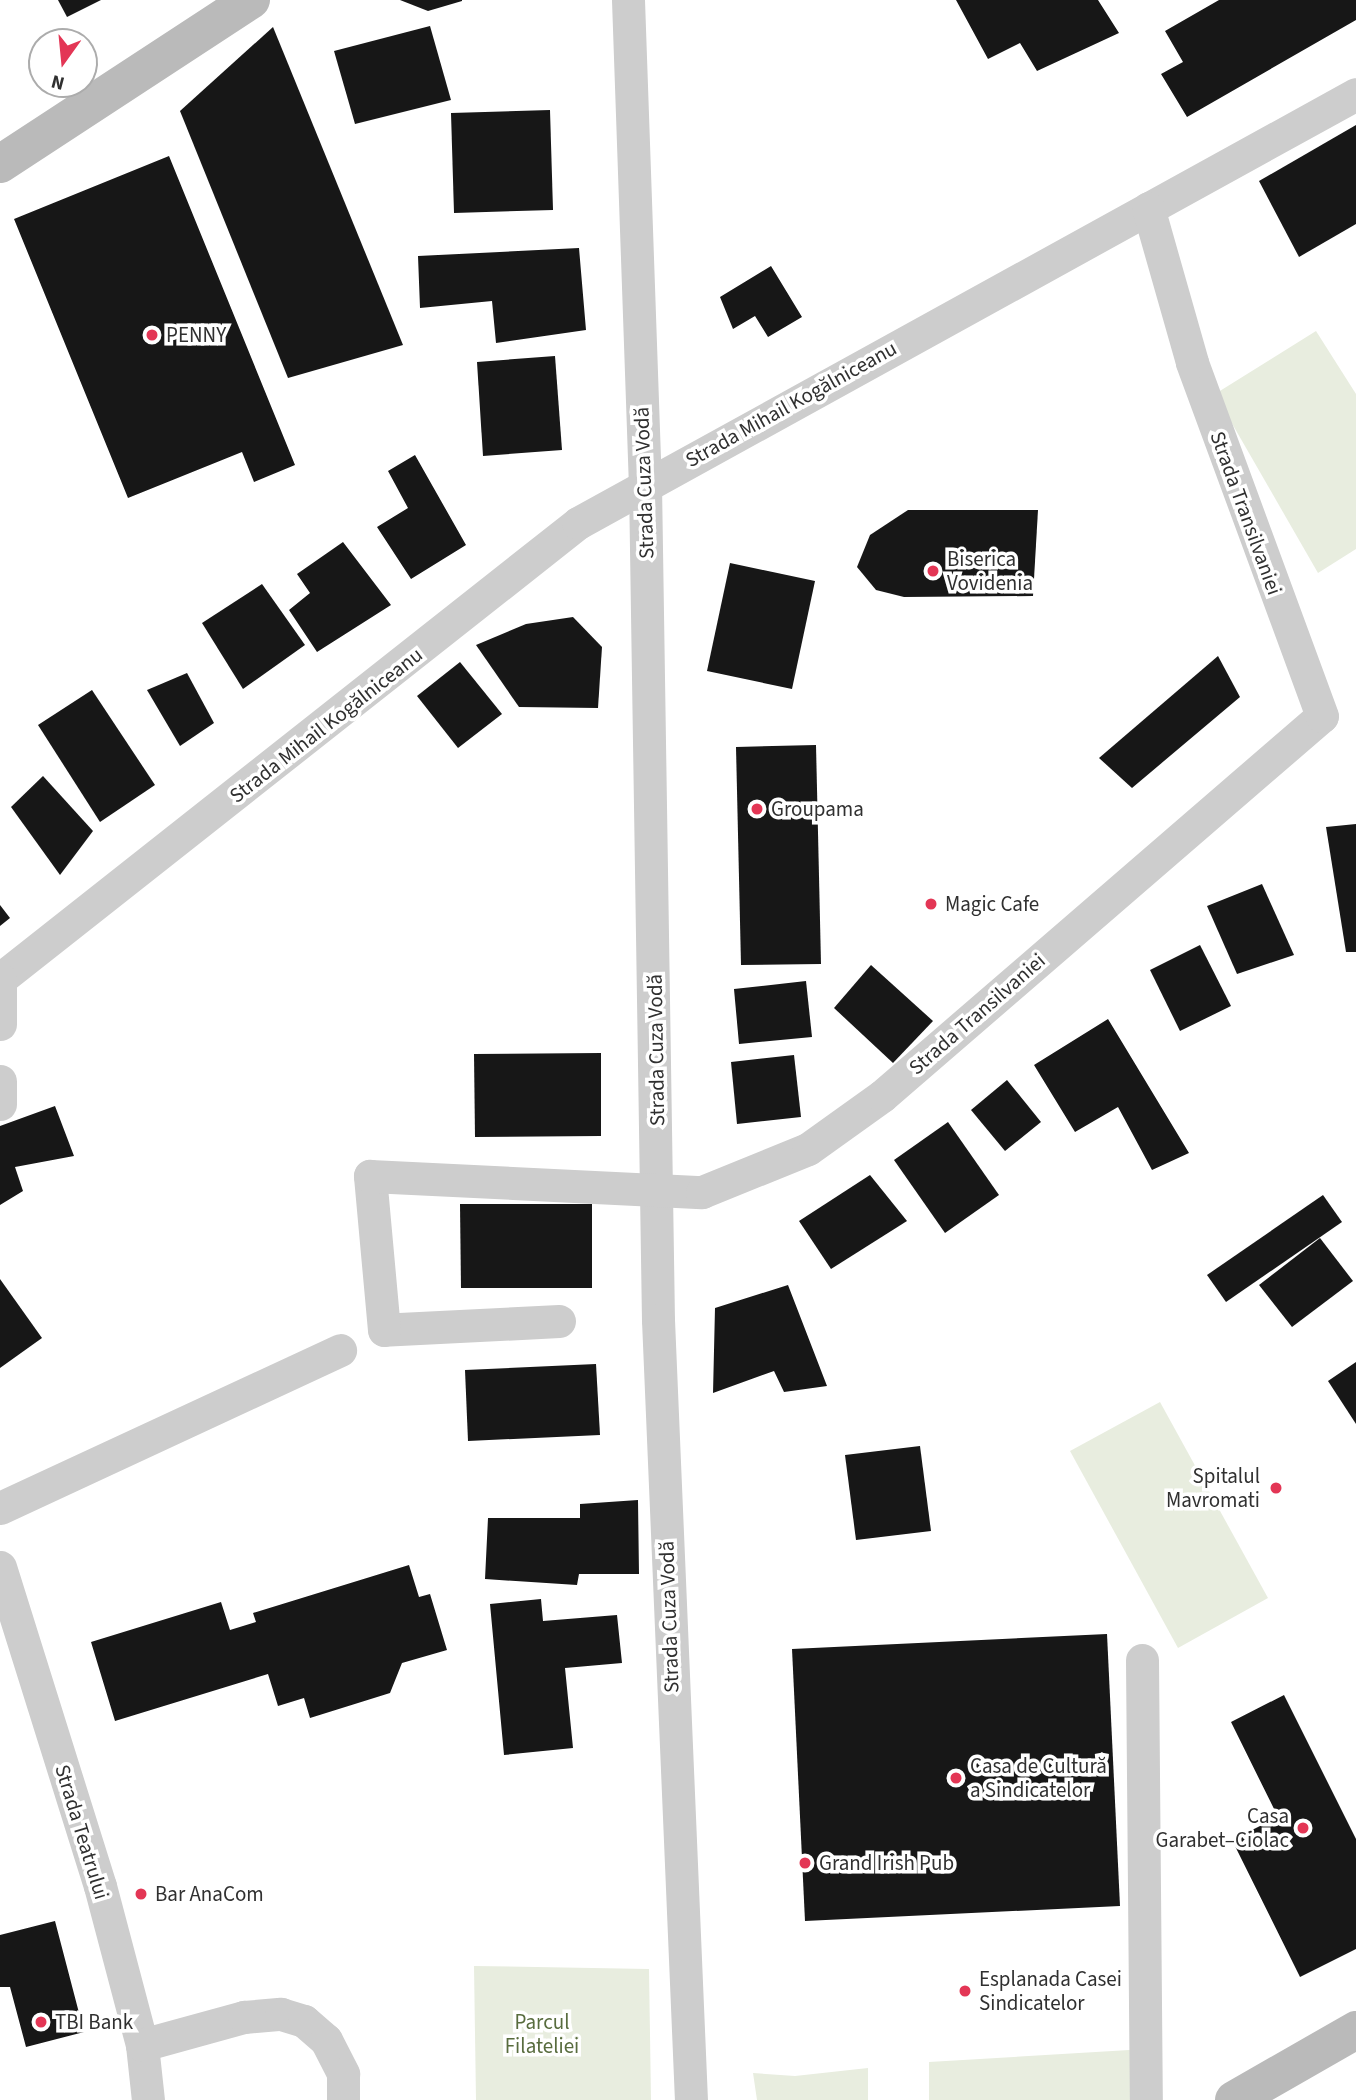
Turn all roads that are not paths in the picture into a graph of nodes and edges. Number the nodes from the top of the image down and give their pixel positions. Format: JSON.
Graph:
{"nodes":[{"id":1,"x":251,"y":0,"type":"edge"},
{"id":2,"x":628,"y":0,"type":"edge"},
{"id":3,"x":1356,"y":94,"type":"edge"},
{"id":4,"x":0,"y":164,"type":"edge"},
{"id":5,"x":1148,"y":208,"type":"junction"},
{"id":6,"x":645,"y":484,"type":"junction"},
{"id":7,"x":0,"y":979,"type":"edge"},
{"id":8,"x":0,"y":1024,"type":"edge"},
{"id":9,"x":0,"y":1081,"type":"edge"},
{"id":10,"x":0,"y":1104,"type":"edge"},
{"id":11,"x":659,"y":1192,"type":"junction"},
{"id":12,"x":559,"y":1321,"type":"dead end"},
{"id":13,"x":340,"y":1350,"type":"dead end"},
{"id":14,"x":0,"y":1508,"type":"edge"},
{"id":15,"x":0,"y":1567,"type":"edge"},
{"id":16,"x":1142,"y":1660,"type":"dead end"},
{"id":17,"x":1356,"y":2030,"type":"edge"},
{"id":18,"x":142,"y":2045,"type":"junction"},
{"id":19,"x":148,"y":2100,"type":"edge"},
{"id":20,"x":342,"y":2100,"type":"edge"},
{"id":21,"x":691,"y":2100,"type":"edge"},
{"id":22,"x":1146,"y":2100,"type":"edge"},
{"id":23,"x":1234,"y":2100,"type":"edge"}],
"edges":[{"from":1,"to":4,"type":"main road"},
{"from":2,"to":6,"type":"street","name":"Strada Cuza Vodă"},
{"from":3,"to":5,"type":"street","name":"Strada Mihail Kogălniceanu"},
{"from":5,"to":6,"type":"street","name":"Strada Mihail Kogălniceanu"},
{"from":5,"to":11,"type":"street","name":"Strada Transilvaniei"},
{"from":6,"to":7,"type":"street","name":"Strada Mihail Kogălniceanu"},
{"from":6,"to":11,"type":"street","name":"Strada Cuza Vodă"},
{"from":7,"to":8,"type":"street","name":"Strada Mihail Kogălniceanu"},
{"from":9,"to":10,"type":"street"},
{"from":11,"to":12,"type":"street","name":"Strada Transilvaniei"},
{"from":11,"to":21,"type":"street","name":"Strada Cuza Vodă"},
{"from":13,"to":14,"type":"street"},
{"from":15,"to":18,"type":"street","name":"Strada Teatrului"},
{"from":16,"to":22,"type":"street"},
{"from":17,"to":23,"type":"main road"},
{"from":18,"to":19,"type":"street","name":"Strada Teatrului"},
{"from":18,"to":20,"type":"street"}]}
